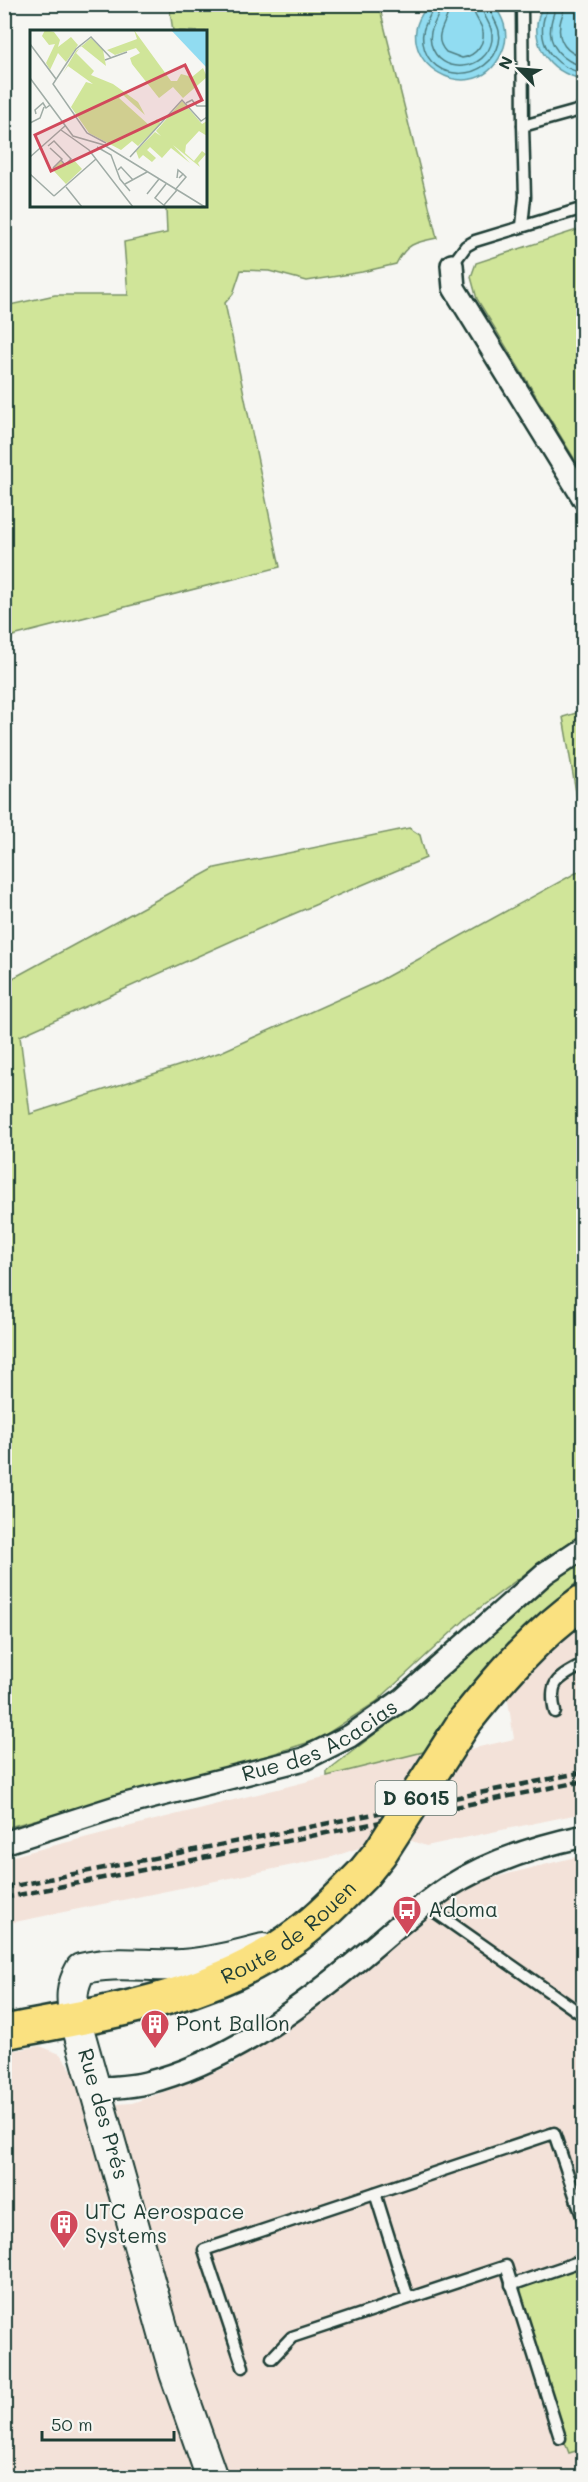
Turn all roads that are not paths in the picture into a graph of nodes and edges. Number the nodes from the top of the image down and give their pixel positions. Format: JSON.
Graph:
{"nodes":[{"id":1,"x":522,"y":4,"type":"edge"},
{"id":2,"x":584,"y":109,"type":"edge"},
{"id":3,"x":523,"y":126,"type":"junction"},
{"id":4,"x":584,"y":208,"type":"edge"},
{"id":5,"x":522,"y":226,"type":"junction"},
{"id":6,"x":452,"y":265,"type":"joint"},
{"id":7,"x":584,"y":499,"type":"edge"},
{"id":8,"x":584,"y":1547,"type":"edge"},
{"id":9,"x":584,"y":1601,"type":"edge"},
{"id":10,"x":584,"y":1664,"type":"edge"},
{"id":11,"x":555,"y":1712,"type":"dead end"},
{"id":12,"x":584,"y":1836,"type":"edge"},
{"id":13,"x":4,"y":1843,"type":"edge"},
{"id":14,"x":424,"y":1904,"type":"junction"},
{"id":15,"x":289,"y":1942,"type":"junction"},
{"id":16,"x":584,"y":2016,"type":"edge"},
{"id":17,"x":75,"y":2018,"type":"junction"},
{"id":18,"x":4,"y":2032,"type":"edge"},
{"id":19,"x":96,"y":2089,"type":"junction"},
{"id":20,"x":375,"y":2193,"type":"junction"},
{"id":21,"x":584,"y":2222,"type":"edge"},
{"id":22,"x":584,"y":2260,"type":"edge"},
{"id":23,"x":511,"y":2285,"type":"junction"},
{"id":24,"x":408,"y":2298,"type":"junction"},
{"id":25,"x":272,"y":2358,"type":"dead end"},
{"id":26,"x":243,"y":2367,"type":"dead end"},
{"id":27,"x":189,"y":2417,"type":"junction"},
{"id":28,"x":560,"y":2438,"type":"dead end"},
{"id":29,"x":202,"y":2478,"type":"edge"},
{"id":30,"x":212,"y":2478,"type":"edge"}],
"edges":[{"from":1,"to":3,"type":"lane"},
{"from":2,"to":3,"type":"lane"},
{"from":3,"to":5,"type":"lane"},
{"from":4,"to":5,"type":"lane"},
{"from":5,"to":6,"type":"lane"},
{"from":6,"to":7,"type":"street"},
{"from":8,"to":13,"type":"street","name":"Rue des Acacias"},
{"from":9,"to":15,"type":"main road","name":"Route de Rouen","number":"D 6015","bridge":true},
{"from":10,"to":11,"type":"lane"},
{"from":12,"to":14,"type":"street"},
{"from":14,"to":16,"type":"lane"},
{"from":14,"to":19,"type":"street"},
{"from":15,"to":17,"type":"main road","name":"Route de Rouen","number":"D 6015"},
{"from":15,"to":17,"type":"main road","name":"Rue des Prés"},
{"from":17,"to":18,"type":"main road","name":"Route de Rouen","number":"D 6015"},
{"from":17,"to":19,"type":"main road","name":"Rue des Prés"},
{"from":19,"to":27,"type":"main road","name":"Rue des Prés"},
{"from":20,"to":21,"type":"lane"},
{"from":20,"to":24,"type":"lane"},
{"from":20,"to":26,"type":"lane"},
{"from":22,"to":23,"type":"lane"},
{"from":23,"to":24,"type":"lane"},
{"from":23,"to":28,"type":"lane"},
{"from":24,"to":25,"type":"lane"},
{"from":27,"to":29,"type":"main road","name":"Rue des Prés"},
{"from":27,"to":30,"type":"main road","name":"Rue des Prés"}]}
